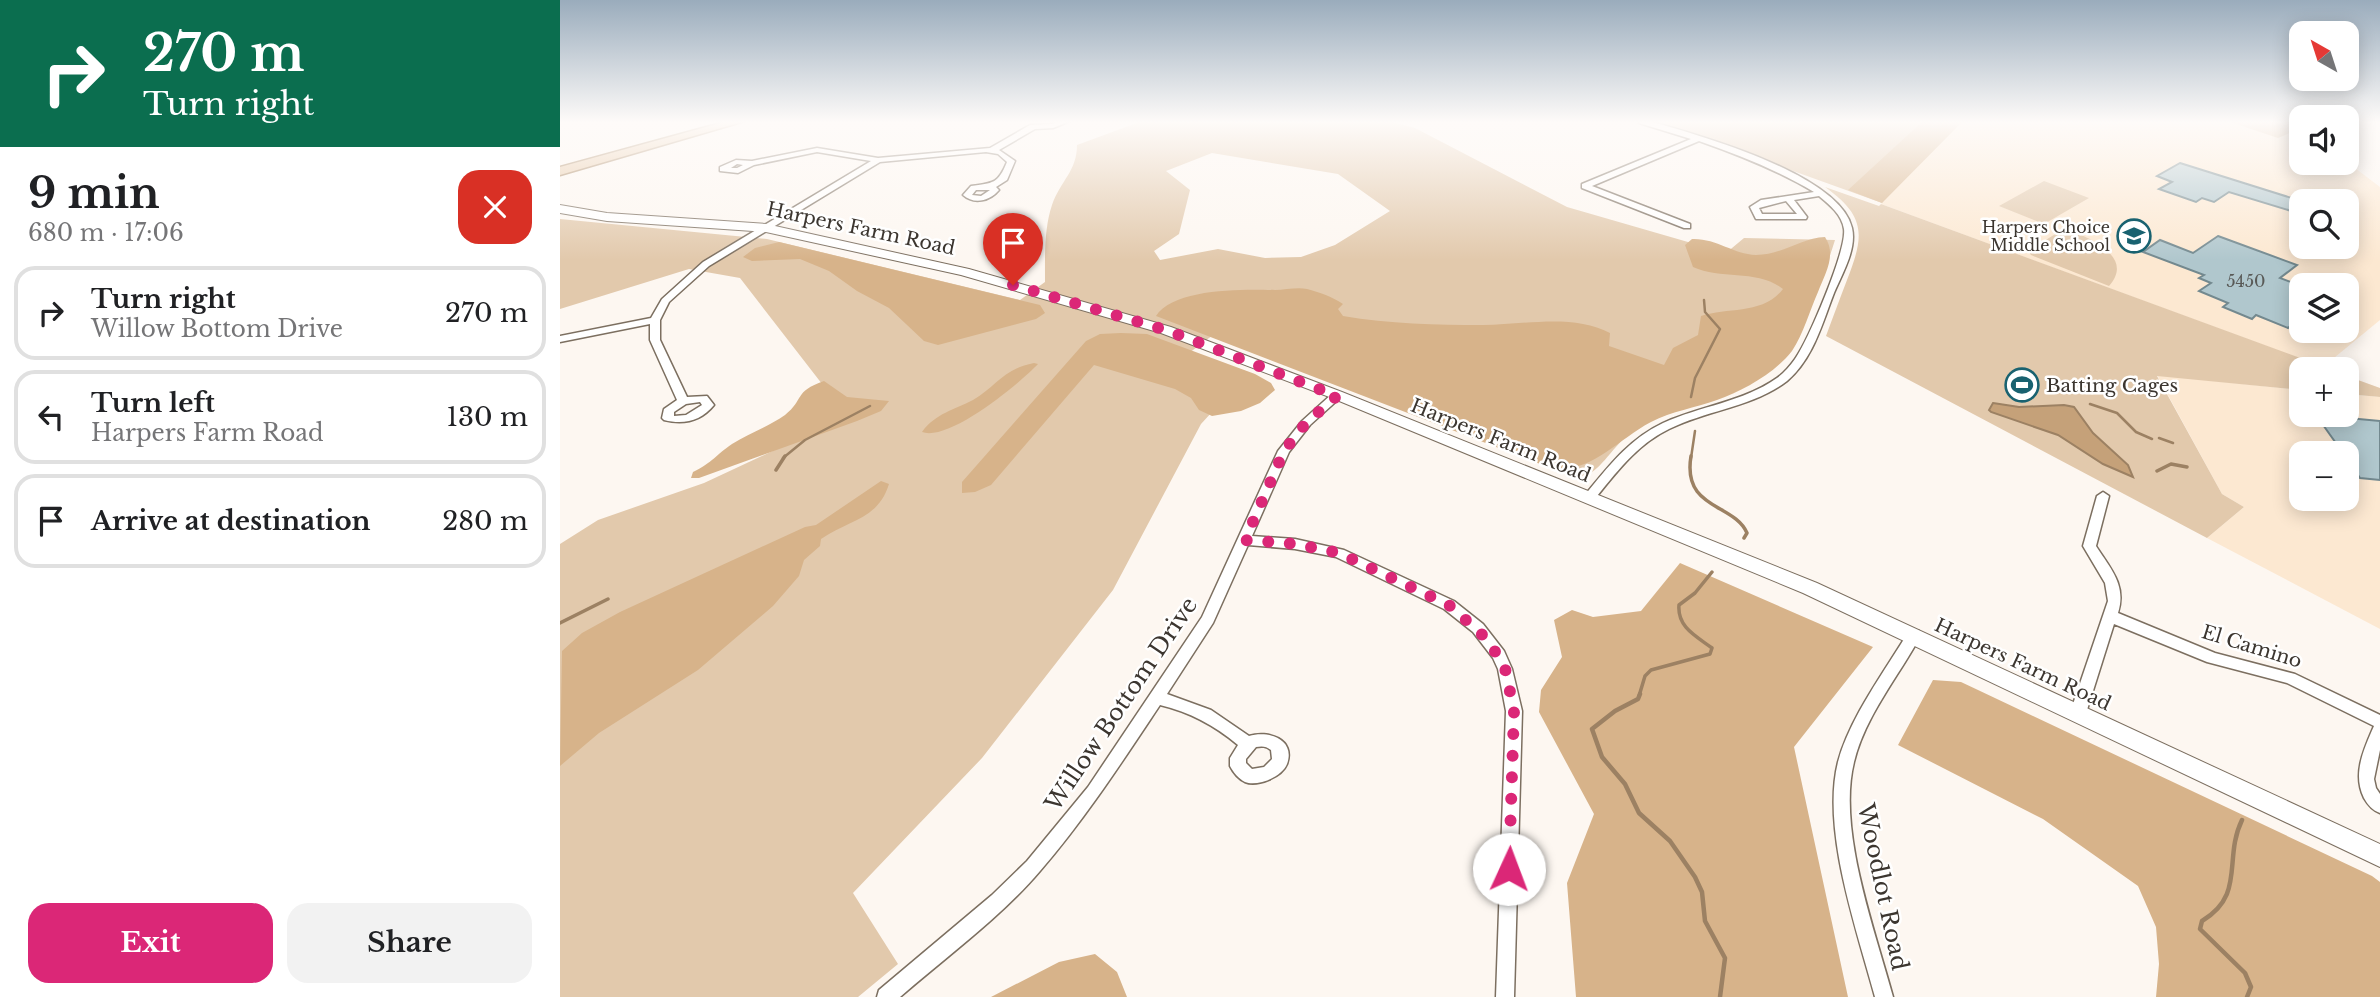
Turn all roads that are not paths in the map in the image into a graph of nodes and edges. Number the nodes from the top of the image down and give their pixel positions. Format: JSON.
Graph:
{"nodes":[{"id":1,"x":866,"y":168,"type":"edge"},
{"id":2,"x":1009,"y":168,"type":"edge"},
{"id":3,"x":1629,"y":168,"type":"edge"},
{"id":4,"x":1773,"y":168,"type":"edge"},
{"id":5,"x":991,"y":187,"type":"dead end"},
{"id":6,"x":1823,"y":192,"type":"junction"},
{"id":7,"x":1788,"y":198,"type":"junction"},
{"id":8,"x":560,"y":209,"type":"edge"},
{"id":9,"x":1687,"y":226,"type":"dead end"},
{"id":10,"x":766,"y":228,"type":"junction"},
{"id":11,"x":655,"y":320,"type":"junction"},
{"id":12,"x":560,"y":339,"type":"edge"},
{"id":13,"x":1337,"y":396,"type":"junction"},
{"id":14,"x":683,"y":401,"type":"dead end"},
{"id":15,"x":2103,"y":496,"type":"dead end"},
{"id":16,"x":1589,"y":498,"type":"junction"},
{"id":17,"x":1245,"y":540,"type":"junction"},
{"id":18,"x":2109,"y":616,"type":"junction"},
{"id":19,"x":1914,"y":635,"type":"junction"},
{"id":20,"x":1157,"y":698,"type":"junction"},
{"id":21,"x":2078,"y":713,"type":"junction"},
{"id":22,"x":2380,"y":722,"type":"edge"},
{"id":23,"x":2380,"y":730,"type":"edge"},
{"id":24,"x":1247,"y":744,"type":"dead end"},
{"id":25,"x":2380,"y":806,"type":"edge"},
{"id":26,"x":2380,"y":856,"type":"edge"},
{"id":27,"x":886,"y":997,"type":"edge"},
{"id":28,"x":1505,"y":997,"type":"edge"},
{"id":29,"x":1884,"y":997,"type":"edge"}],
"edges":[{"from":1,"to":10,"type":"street"},
{"from":2,"to":5,"type":"street"},
{"from":3,"to":9,"type":"street"},
{"from":4,"to":6,"type":"street"},
{"from":6,"to":7,"type":"street"},
{"from":6,"to":16,"type":"street"},
{"from":7,"to":7,"type":"street"},
{"from":8,"to":10,"type":"main road","name":"Harpers Farm Road"},
{"from":10,"to":11,"type":"street"},
{"from":10,"to":13,"type":"main road","name":"Harpers Farm Road"},
{"from":11,"to":12,"type":"street"},
{"from":11,"to":14,"type":"street"},
{"from":13,"to":16,"type":"main road","name":"Harpers Farm Road"},
{"from":13,"to":17,"type":"street","name":"Willow Bottom Drive"},
{"from":15,"to":18,"type":"street"},
{"from":16,"to":19,"type":"main road","name":"Harpers Farm Road"},
{"from":17,"to":20,"type":"street","name":"Willow Bottom Drive"},
{"from":17,"to":28,"type":"street"},
{"from":18,"to":21,"type":"street"},
{"from":18,"to":22,"type":"street","name":"El Camino"},
{"from":19,"to":21,"type":"main road","name":"Harpers Farm Road"},
{"from":19,"to":29,"type":"street","name":"Woodlot Road"},
{"from":20,"to":24,"type":"street"},
{"from":20,"to":27,"type":"street","name":"Willow Bottom Drive"},
{"from":21,"to":26,"type":"main road","name":"Harpers Farm Road"},
{"from":23,"to":25,"type":"street"}]}
